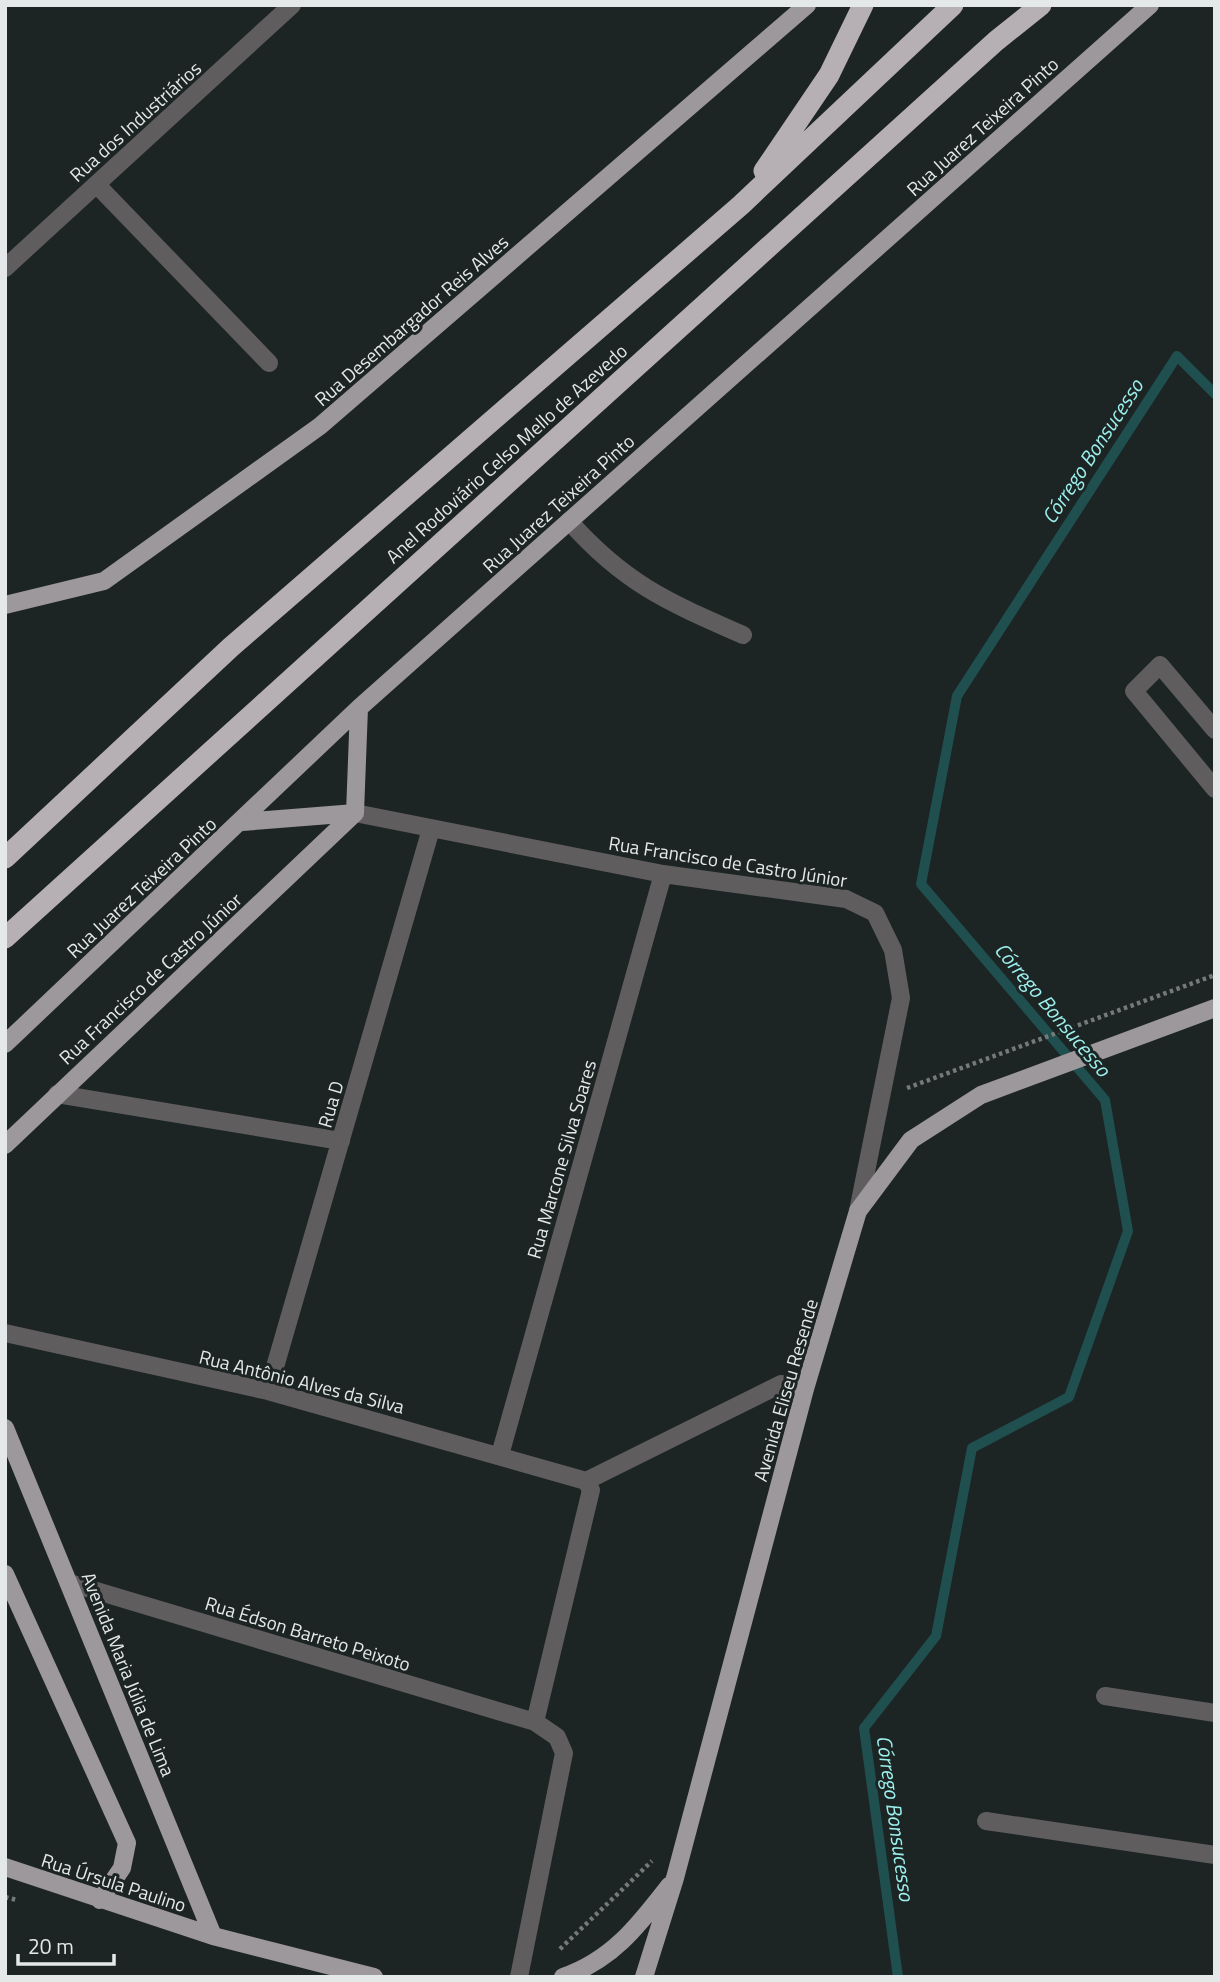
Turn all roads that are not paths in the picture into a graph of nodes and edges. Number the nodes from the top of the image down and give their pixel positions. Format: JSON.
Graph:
{"nodes":[{"id":1,"x":292,"y":5,"type":"edge"},
{"id":2,"x":807,"y":5,"type":"edge"},
{"id":3,"x":863,"y":5,"type":"edge"},
{"id":4,"x":953,"y":5,"type":"edge"},
{"id":5,"x":1041,"y":5,"type":"edge"},
{"id":6,"x":1150,"y":5,"type":"edge"},
{"id":7,"x":97,"y":185,"type":"junction"},
{"id":8,"x":741,"y":205,"type":"junction"},
{"id":9,"x":5,"y":268,"type":"edge"},
{"id":10,"x":269,"y":363,"type":"dead end"},
{"id":11,"x":569,"y":521,"type":"junction"},
{"id":12,"x":5,"y":604,"type":"edge"},
{"id":13,"x":743,"y":635,"type":"dead end"},
{"id":14,"x":359,"y":708,"type":"junction"},
{"id":15,"x":1215,"y":730,"type":"edge"},
{"id":16,"x":1215,"y":789,"type":"edge"},
{"id":17,"x":355,"y":813,"type":"junction"},
{"id":18,"x":242,"y":822,"type":"junction"},
{"id":19,"x":431,"y":829,"type":"junction"},
{"id":20,"x":5,"y":858,"type":"edge"},
{"id":21,"x":663,"y":874,"type":"junction"},
{"id":22,"x":5,"y":938,"type":"edge"},
{"id":23,"x":1212,"y":1011,"type":"edge"},
{"id":24,"x":5,"y":1044,"type":"edge"},
{"id":25,"x":57,"y":1094,"type":"junction"},
{"id":26,"x":341,"y":1141,"type":"junction"},
{"id":27,"x":5,"y":1144,"type":"edge"},
{"id":28,"x":858,"y":1211,"type":"junction"},
{"id":29,"x":5,"y":1333,"type":"edge"},
{"id":30,"x":805,"y":1390,"type":"junction"},
{"id":31,"x":268,"y":1391,"type":"junction"},
{"id":32,"x":5,"y":1428,"type":"edge"},
{"id":33,"x":500,"y":1455,"type":"junction"},
{"id":34,"x":586,"y":1481,"type":"junction"},
{"id":35,"x":5,"y":1574,"type":"edge"},
{"id":36,"x":70,"y":1583,"type":"junction"},
{"id":37,"x":1105,"y":1696,"type":"dead end"},
{"id":38,"x":1215,"y":1713,"type":"edge"},
{"id":39,"x":535,"y":1722,"type":"junction"},
{"id":40,"x":986,"y":1821,"type":"dead end"},
{"id":41,"x":1215,"y":1855,"type":"edge"},
{"id":42,"x":5,"y":1867,"type":"edge"},
{"id":43,"x":675,"y":1878,"type":"junction"},
{"id":44,"x":100,"y":1900,"type":"junction"},
{"id":45,"x":213,"y":1936,"type":"junction"},
{"id":46,"x":374,"y":1977,"type":"edge"},
{"id":47,"x":519,"y":1977,"type":"edge"},
{"id":48,"x":563,"y":1977,"type":"edge"},
{"id":49,"x":644,"y":1977,"type":"edge"}],
"edges":[{"from":1,"to":7,"type":"street","name":"Rua dos Industriários"},
{"from":2,"to":12,"type":"main road","name":"Rua Desembargador Reis Alves"},
{"from":3,"to":8,"type":"highway"},
{"from":4,"to":8,"type":"highway","name":"Anel Rodoviário Celso Mello de Azevedo"},
{"from":5,"to":22,"type":"highway","name":"Anel Rodoviário Celso Mello de Azevedo"},
{"from":6,"to":11,"type":"main road","name":"Rua Juarez Teixeira Pinto"},
{"from":7,"to":9,"type":"street","name":"Rua dos Industriários"},
{"from":7,"to":10,"type":"street"},
{"from":8,"to":20,"type":"highway","name":"Anel Rodoviário Celso Mello de Azevedo"},
{"from":11,"to":13,"type":"street"},
{"from":11,"to":14,"type":"main road","name":"Rua Juarez Teixeira Pinto"},
{"from":14,"to":17,"type":"main road"},
{"from":14,"to":18,"type":"main road","name":"Rua Juarez Teixeira Pinto"},
{"from":15,"to":16,"type":"street"},
{"from":17,"to":18,"type":"main road"},
{"from":17,"to":19,"type":"street","name":"Rua Francisco de Castro Júnior"},
{"from":17,"to":25,"type":"main road","name":"Rua Francisco de Castro Júnior"},
{"from":18,"to":24,"type":"main road","name":"Rua Juarez Teixeira Pinto"},
{"from":19,"to":21,"type":"street","name":"Rua Francisco de Castro Júnior"},
{"from":19,"to":26,"type":"street","name":"Rua D"},
{"from":21,"to":28,"type":"street","name":"Rua Francisco de Castro Júnior"},
{"from":21,"to":33,"type":"street","name":"Rua Marcone Silva Soares"},
{"from":23,"to":28,"type":"main road","name":"Avenida Eliseu Resende"},
{"from":25,"to":26,"type":"street"},
{"from":25,"to":27,"type":"main road","name":"Rua Francisco de Castro Júnior"},
{"from":26,"to":31,"type":"street","name":"Rua D"},
{"from":28,"to":30,"type":"main road","name":"Avenida Eliseu Resende"},
{"from":29,"to":31,"type":"street","name":"Rua Antônio Alves da Silva"},
{"from":30,"to":34,"type":"street"},
{"from":30,"to":43,"type":"main road","name":"Avenida Eliseu Resende"},
{"from":31,"to":33,"type":"street","name":"Rua Antônio Alves da Silva"},
{"from":32,"to":36,"type":"main road","name":"Avenida Maria Júlia de Lima"},
{"from":33,"to":34,"type":"street","name":"Rua Antônio Alves da Silva"},
{"from":34,"to":39,"type":"street"},
{"from":35,"to":44,"type":"main road"},
{"from":36,"to":39,"type":"street","name":"Rua Édson Barreto Peixoto"},
{"from":36,"to":45,"type":"main road","name":"Avenida Maria Júlia de Lima"},
{"from":37,"to":38,"type":"street"},
{"from":39,"to":47,"type":"street"},
{"from":40,"to":41,"type":"street"},
{"from":42,"to":44,"type":"main road","name":"Rua Úrsula Paulino"},
{"from":43,"to":48,"type":"main road"},
{"from":43,"to":49,"type":"main road","name":"Avenida Eliseu Resende"},
{"from":44,"to":45,"type":"main road","name":"Rua Úrsula Paulino"},
{"from":45,"to":46,"type":"main road","name":"Rua Úrsula Paulino"}]}
